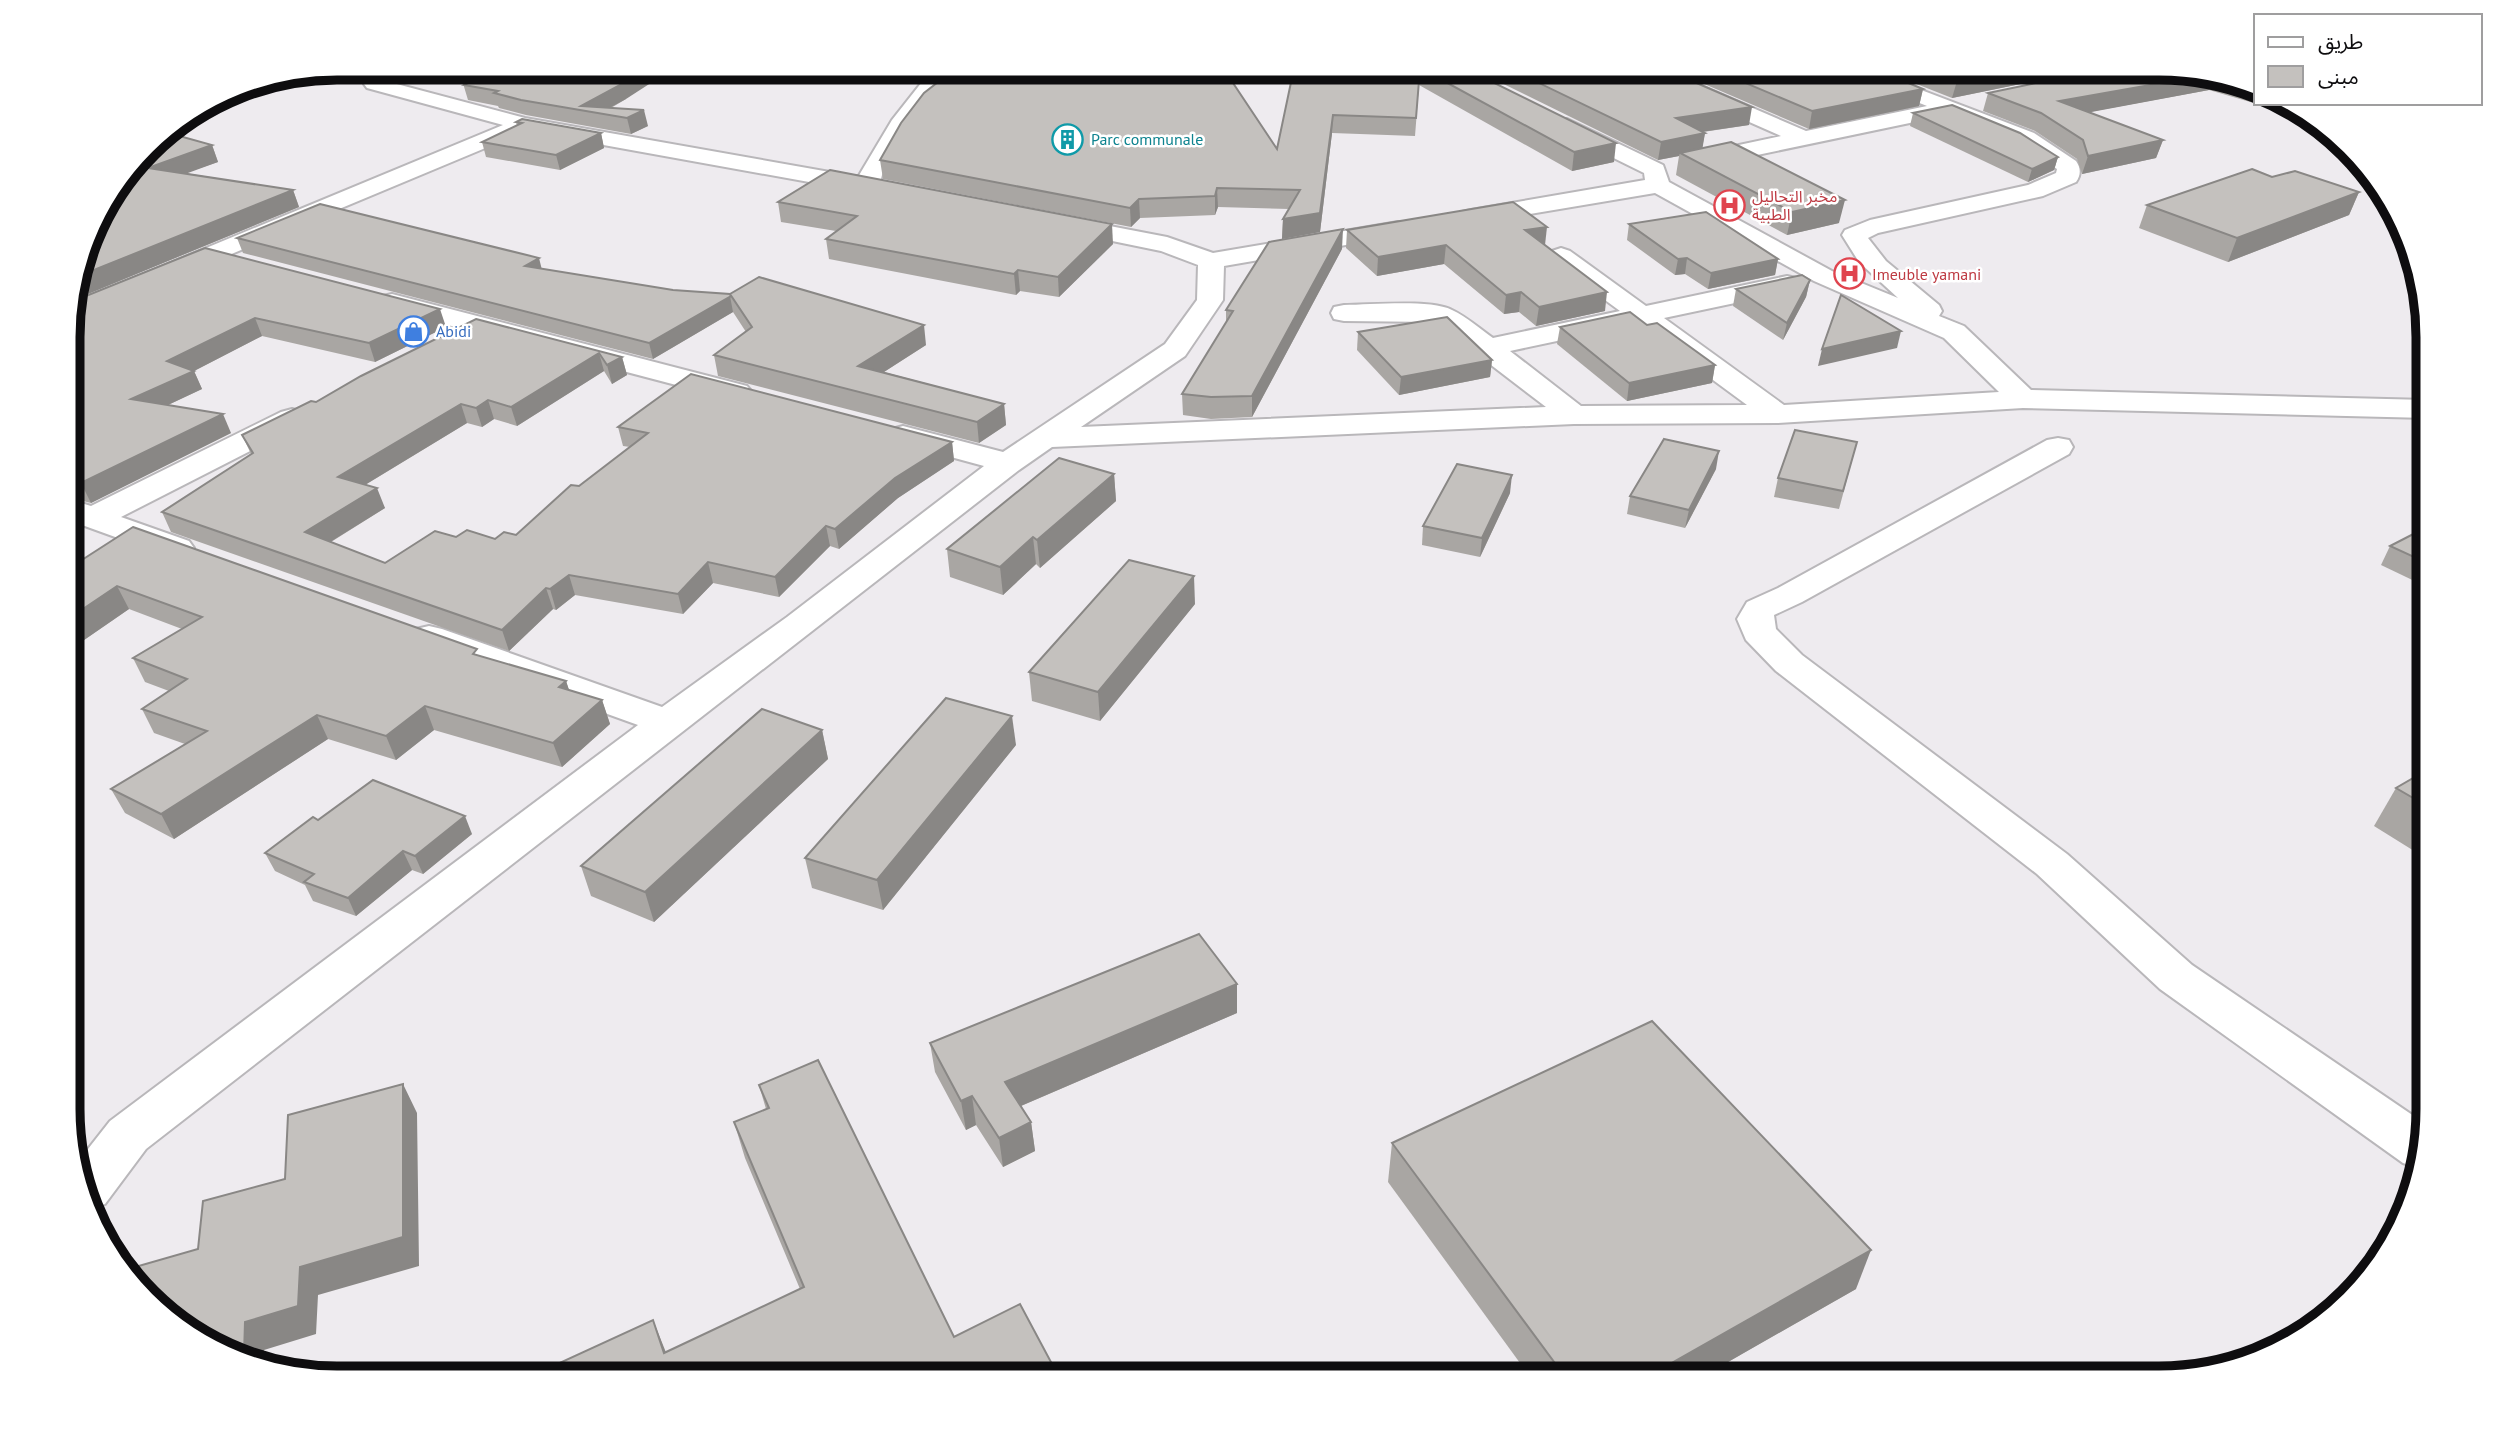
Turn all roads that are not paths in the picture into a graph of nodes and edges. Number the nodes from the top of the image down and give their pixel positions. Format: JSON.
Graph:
{"nodes":[{"id":1,"x":934,"y":80,"type":"edge"},
{"id":2,"x":1670,"y":80,"type":"edge"},
{"id":3,"x":1878,"y":80,"type":"edge"},
{"id":4,"x":374,"y":84,"type":"dead end"},
{"id":5,"x":442,"y":85,"type":"dead end"},
{"id":6,"x":418,"y":96,"type":"junction"},
{"id":7,"x":1987,"y":101,"type":"edge"},
{"id":8,"x":1947,"y":109,"type":"junction"},
{"id":9,"x":1546,"y":116,"type":"edge"},
{"id":10,"x":524,"y":124,"type":"junction"},
{"id":11,"x":1803,"y":138,"type":"junction"},
{"id":12,"x":1657,"y":177,"type":"junction"},
{"id":13,"x":866,"y":185,"type":"junction"},
{"id":14,"x":903,"y":193,"type":"edge"},
{"id":15,"x":1036,"y":219,"type":"edge"},
{"id":16,"x":1454,"y":219,"type":"edge"},
{"id":17,"x":1427,"y":224,"type":"edge"},
{"id":18,"x":207,"y":254,"type":"junction"},
{"id":19,"x":1561,"y":256,"type":"edge"},
{"id":20,"x":1210,"y":261,"type":"junction"},
{"id":21,"x":259,"y":267,"type":"edge"},
{"id":22,"x":1824,"y":276,"type":"junction"},
{"id":23,"x":362,"y":294,"type":"edge"},
{"id":24,"x":83,"y":308,"type":"edge"},
{"id":25,"x":1344,"y":313,"type":"dead end"},
{"id":26,"x":1639,"y":314,"type":"junction"},
{"id":27,"x":479,"y":324,"type":"junction"},
{"id":28,"x":1954,"y":332,"type":"junction"},
{"id":29,"x":442,"y":343,"type":"edge"},
{"id":30,"x":1488,"y":347,"type":"junction"},
{"id":31,"x":757,"y":397,"type":"edge"},
{"id":32,"x":2023,"y":399,"type":"junction"},
{"id":33,"x":317,"y":405,"type":"edge"},
{"id":34,"x":2416,"y":409,"type":"edge"},
{"id":35,"x":1778,"y":414,"type":"junction"},
{"id":36,"x":1574,"y":415,"type":"junction"},
{"id":37,"x":876,"y":428,"type":"edge"},
{"id":38,"x":1047,"y":438,"type":"junction"},
{"id":39,"x":2058,"y":447,"type":"dead end"},
{"id":40,"x":1008,"y":463,"type":"junction"},
{"id":41,"x":82,"y":514,"type":"edge"},
{"id":42,"x":210,"y":560,"type":"edge"},
{"id":43,"x":393,"y":624,"type":"edge"},
{"id":44,"x":667,"y":722,"type":"junction"},
{"id":45,"x":2413,"y":1142,"type":"edge"},
{"id":46,"x":91,"y":1183,"type":"edge"}],
"edges":[{"from":1,"to":13,"type":"street"},
{"from":2,"to":11,"type":"street"},
{"from":3,"to":8,"type":"street"},
{"from":4,"to":6,"type":"street"},
{"from":5,"to":6,"type":"street"},
{"from":6,"to":10,"type":"street"},
{"from":7,"to":8,"type":"street"},
{"from":8,"to":11,"type":"street"},
{"from":8,"to":28,"type":"street"},
{"from":9,"to":12,"type":"street"},
{"from":10,"to":13,"type":"street"},
{"from":10,"to":18,"type":"street"},
{"from":11,"to":12,"type":"street"},
{"from":12,"to":16,"type":"street"},
{"from":12,"to":22,"type":"street"},
{"from":13,"to":14,"type":"street"},
{"from":15,"to":20,"type":"street"},
{"from":17,"to":20,"type":"street"},
{"from":18,"to":21,"type":"street"},
{"from":18,"to":24,"type":"street"},
{"from":19,"to":26,"type":"street"},
{"from":20,"to":38,"type":"street"},
{"from":22,"to":26,"type":"street"},
{"from":22,"to":28,"type":"street"},
{"from":23,"to":27,"type":"street"},
{"from":25,"to":30,"type":"street"},
{"from":26,"to":30,"type":"street"},
{"from":26,"to":35,"type":"street"},
{"from":27,"to":29,"type":"street"},
{"from":27,"to":31,"type":"street"},
{"from":28,"to":32,"type":"street"},
{"from":30,"to":36,"type":"street"},
{"from":32,"to":34,"type":"street"},
{"from":32,"to":35,"type":"street"},
{"from":33,"to":41,"type":"street"},
{"from":35,"to":36,"type":"street"},
{"from":36,"to":38,"type":"street"},
{"from":37,"to":40,"type":"street"},
{"from":38,"to":40,"type":"street"},
{"from":39,"to":45,"type":"street"},
{"from":40,"to":44,"type":"street"},
{"from":41,"to":42,"type":"street"},
{"from":43,"to":44,"type":"street"},
{"from":44,"to":46,"type":"street"}]}
